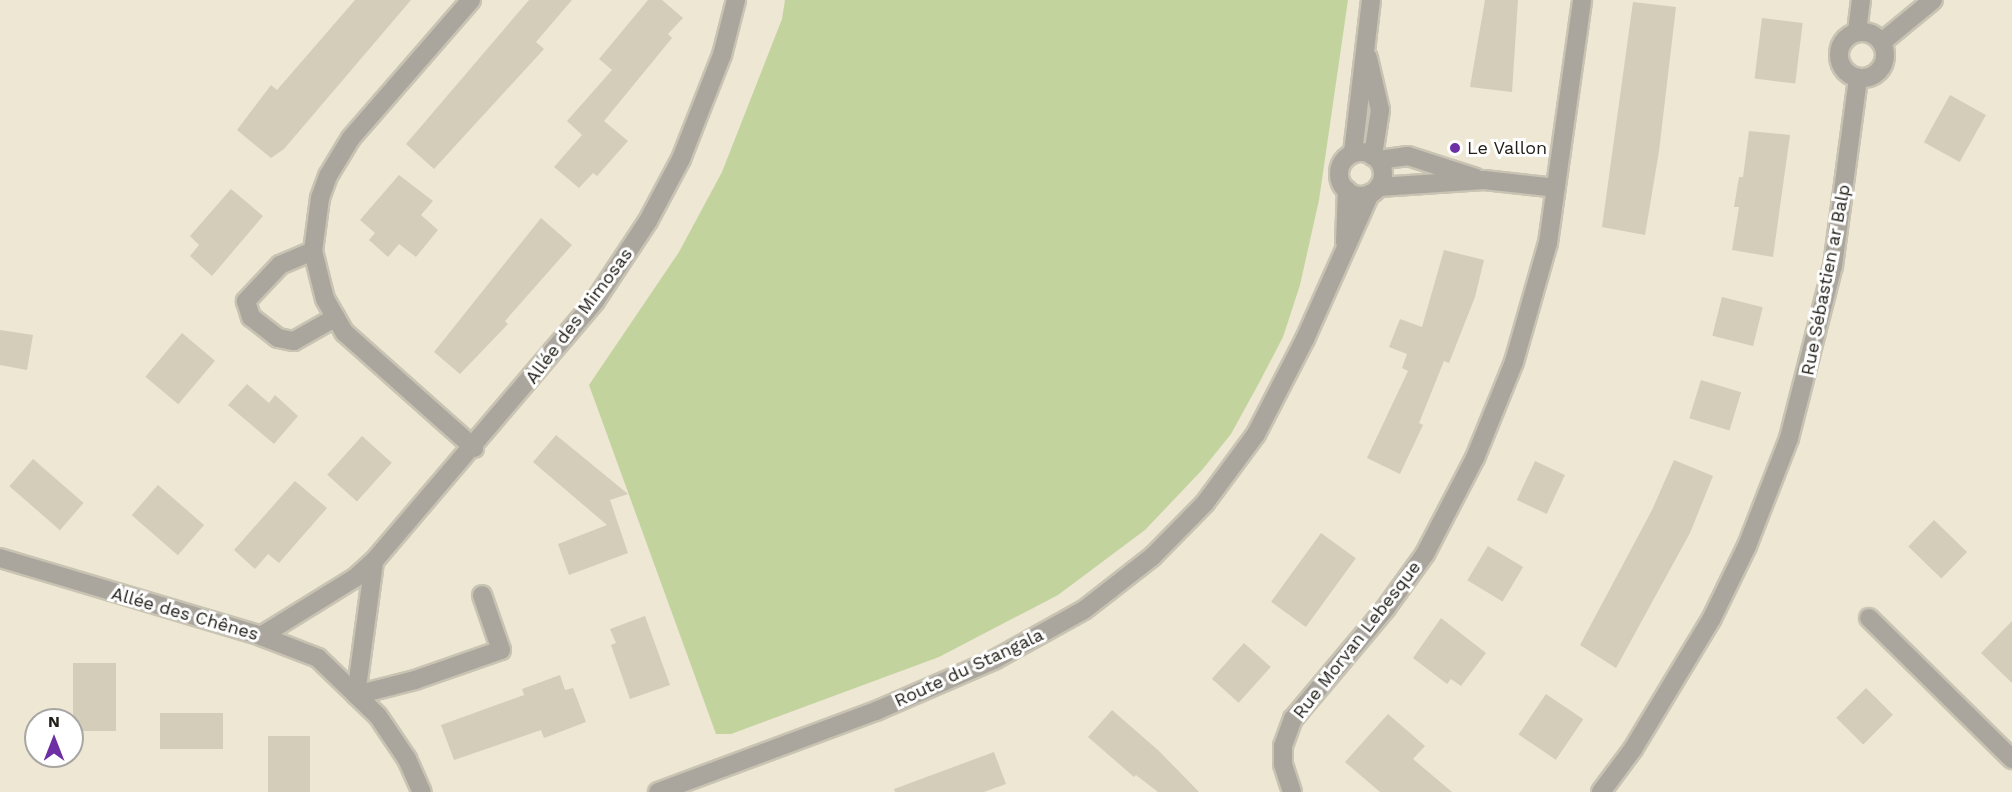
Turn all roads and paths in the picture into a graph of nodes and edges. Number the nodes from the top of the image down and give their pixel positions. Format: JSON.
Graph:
{"nodes":[{"id":1,"x":471,"y":0,"type":"edge"},
{"id":2,"x":736,"y":0,"type":"edge"},
{"id":3,"x":1371,"y":0,"type":"edge"},
{"id":4,"x":1582,"y":0,"type":"edge"},
{"id":5,"x":1861,"y":0,"type":"edge"},
{"id":6,"x":1933,"y":0,"type":"edge"},
{"id":7,"x":1857,"y":32,"type":"junction"},
{"id":8,"x":1882,"y":42,"type":"junction"},
{"id":9,"x":1365,"y":50,"type":"junction"},
{"id":10,"x":1858,"y":78,"type":"junction"},
{"id":11,"x":1353,"y":153,"type":"junction"},
{"id":12,"x":1376,"y":158,"type":"junction"},
{"id":13,"x":1484,"y":180,"type":"junction"},
{"id":14,"x":1556,"y":188,"type":"junction"},
{"id":15,"x":1347,"y":190,"type":"junction"},
{"id":16,"x":1375,"y":191,"type":"junction"},
{"id":17,"x":1345,"y":244,"type":"junction"},
{"id":18,"x":313,"y":251,"type":"junction"},
{"id":19,"x":336,"y":317,"type":"junction"},
{"id":20,"x":474,"y":448,"type":"junction"},
{"id":21,"x":0,"y":558,"type":"edge"},
{"id":22,"x":374,"y":561,"type":"junction"},
{"id":23,"x":482,"y":595,"type":"dead end"},
{"id":24,"x":1869,"y":618,"type":"dead end"},
{"id":25,"x":261,"y":636,"type":"junction"},
{"id":26,"x":356,"y":695,"type":"junction"},
{"id":27,"x":2012,"y":759,"type":"edge"},
{"id":28,"x":422,"y":792,"type":"edge"},
{"id":29,"x":658,"y":792,"type":"edge"},
{"id":30,"x":1292,"y":792,"type":"edge"},
{"id":31,"x":1601,"y":792,"type":"edge"}],
"edges":[{"from":1,"to":18,"type":"street"},
{"from":2,"to":20,"type":"street","name":"Allée des Mimosas"},
{"from":3,"to":9,"type":"street"},
{"from":4,"to":14,"type":"street","name":"Rue Morvan Lebesque"},
{"from":5,"to":7,"type":"street"},
{"from":6,"to":8,"type":"street"},
{"from":7,"to":8,"type":"street"},
{"from":7,"to":10,"type":"street"},
{"from":8,"to":10,"type":"street"},
{"from":9,"to":11,"type":"street"},
{"from":9,"to":12,"type":"street"},
{"from":10,"to":31,"type":"street","name":"Rue Sébastien ar Balp"},
{"from":11,"to":12,"type":"street"},
{"from":11,"to":15,"type":"street"},
{"from":12,"to":13,"type":"street"},
{"from":12,"to":16,"type":"street"},
{"from":13,"to":14,"type":"street"},
{"from":13,"to":16,"type":"street"},
{"from":14,"to":30,"type":"street","name":"Rue Morvan Lebesque"},
{"from":15,"to":16,"type":"street"},
{"from":15,"to":17,"type":"street","name":"Route du Stangala"},
{"from":16,"to":17,"type":"street","name":"Route du Stangala"},
{"from":17,"to":29,"type":"street","name":"Route du Stangala"},
{"from":18,"to":19,"type":"street"},
{"from":18,"to":19,"type":"street"},
{"from":19,"to":20,"type":"street"},
{"from":20,"to":22,"type":"street","name":"Allée des Mimosas"},
{"from":21,"to":25,"type":"street","name":"Allée des Chênes"},
{"from":22,"to":25,"type":"street","name":"Allée des Mimosas"},
{"from":22,"to":26,"type":"street"},
{"from":23,"to":26,"type":"street"},
{"from":24,"to":27,"type":"street"},
{"from":25,"to":26,"type":"street","name":"Allée des Chênes"},
{"from":26,"to":28,"type":"street","name":"Allée des Chênes"}]}
